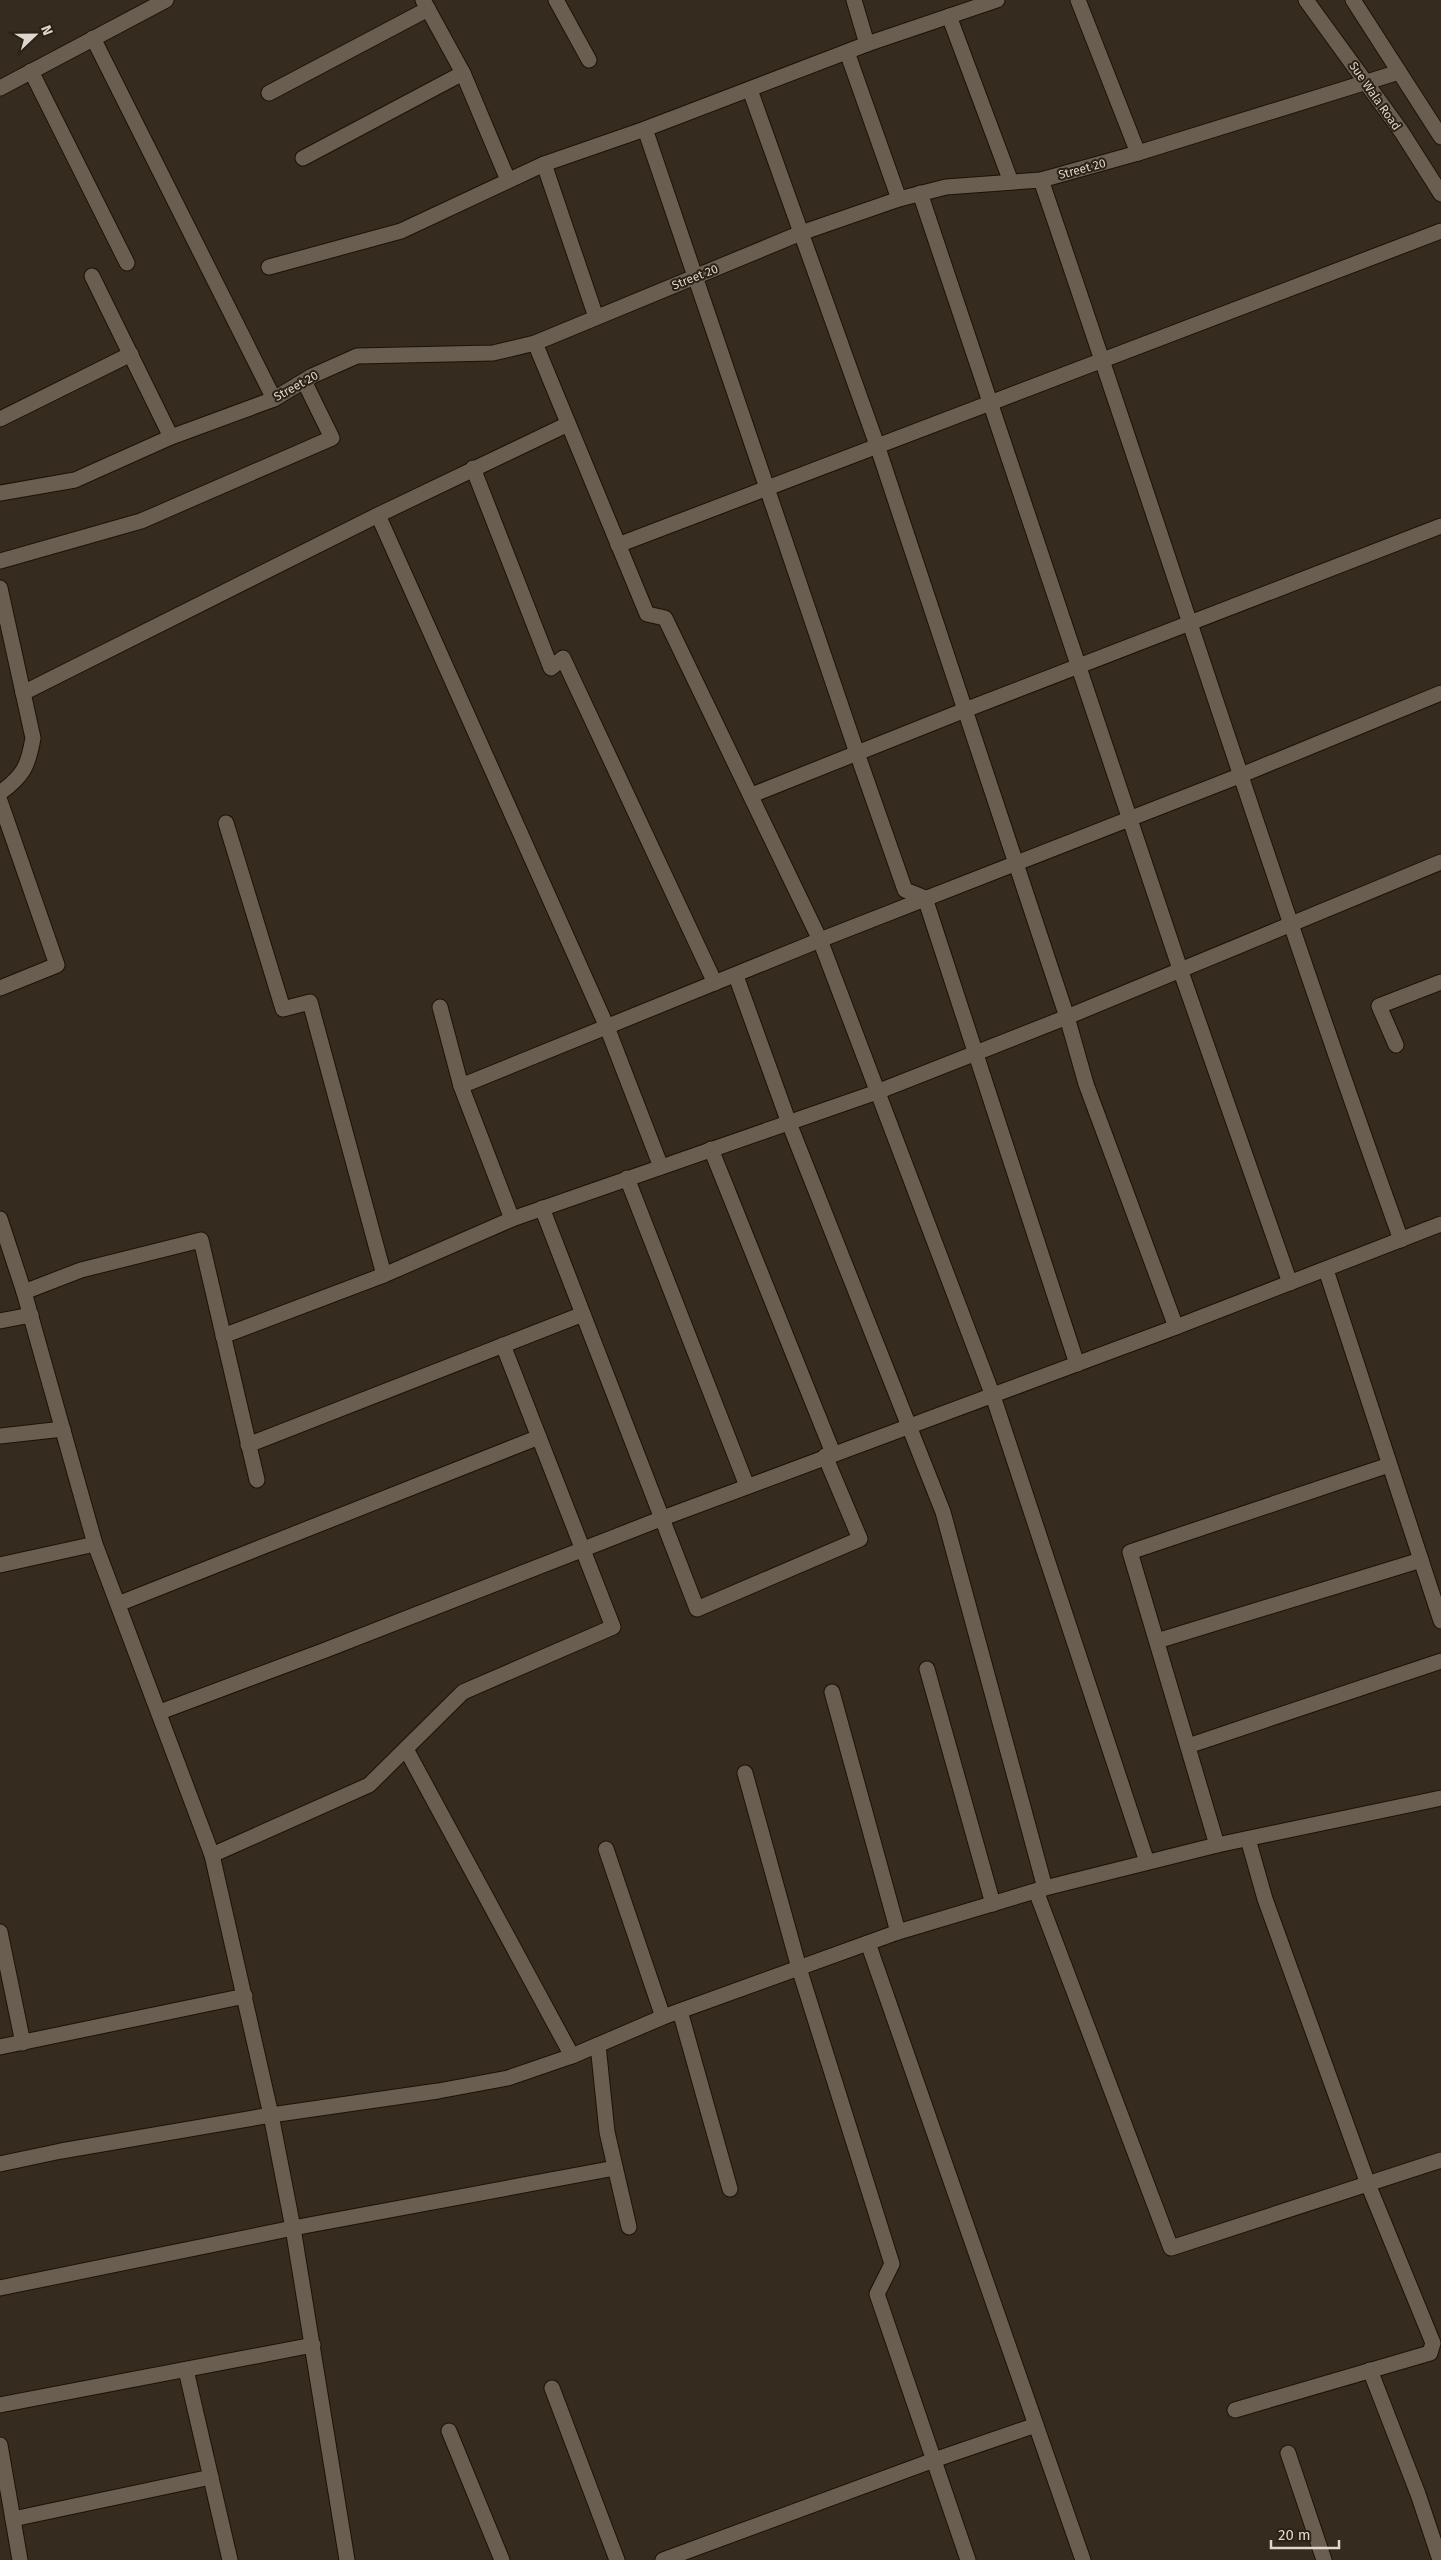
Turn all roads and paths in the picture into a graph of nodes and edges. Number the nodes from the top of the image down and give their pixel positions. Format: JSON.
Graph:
{"nodes":[{"id":1,"x":166,"y":0,"type":"edge"},
{"id":2,"x":556,"y":0,"type":"edge"},
{"id":3,"x":854,"y":0,"type":"edge"},
{"id":4,"x":997,"y":0,"type":"edge"},
{"id":5,"x":1078,"y":0,"type":"edge"},
{"id":6,"x":1306,"y":0,"type":"edge"},
{"id":7,"x":1353,"y":0,"type":"edge"},
{"id":8,"x":426,"y":4,"type":"edge"},
{"id":9,"x":949,"y":16,"type":"junction"},
{"id":10,"x":93,"y":38,"type":"junction"},
{"id":11,"x":867,"y":44,"type":"junction"},
{"id":12,"x":847,"y":52,"type":"junction"},
{"id":13,"x":589,"y":60,"type":"dead end"},
{"id":14,"x":31,"y":71,"type":"junction"},
{"id":15,"x":1399,"y":72,"type":"junction"},
{"id":16,"x":463,"y":73,"type":"junction"},
{"id":17,"x":1366,"y":81,"type":"junction"},
{"id":18,"x":0,"y":88,"type":"edge"},
{"id":19,"x":750,"y":90,"type":"junction"},
{"id":20,"x":269,"y":93,"type":"dead end"},
{"id":21,"x":645,"y":129,"type":"junction"},
{"id":22,"x":1441,"y":137,"type":"edge"},
{"id":23,"x":1138,"y":153,"type":"junction"},
{"id":24,"x":303,"y":158,"type":"dead end"},
{"id":25,"x":544,"y":164,"type":"junction"},
{"id":26,"x":508,"y":180,"type":"junction"},
{"id":27,"x":1041,"y":180,"type":"junction"},
{"id":28,"x":1011,"y":182,"type":"junction"},
{"id":29,"x":920,"y":193,"type":"junction"},
{"id":30,"x":1441,"y":194,"type":"edge"},
{"id":31,"x":899,"y":198,"type":"junction"},
{"id":32,"x":1441,"y":231,"type":"edge"},
{"id":33,"x":801,"y":233,"type":"junction"},
{"id":34,"x":128,"y":263,"type":"dead end"},
{"id":35,"x":269,"y":267,"type":"dead end"},
{"id":36,"x":92,"y":276,"type":"dead end"},
{"id":37,"x":694,"y":277,"type":"junction"},
{"id":38,"x":596,"y":317,"type":"junction"},
{"id":39,"x":535,"y":343,"type":"junction"},
{"id":40,"x":131,"y":354,"type":"junction"},
{"id":41,"x":1103,"y":361,"type":"junction"},
{"id":42,"x":304,"y":381,"type":"junction"},
{"id":43,"x":274,"y":399,"type":"junction"},
{"id":44,"x":989,"y":402,"type":"junction"},
{"id":45,"x":0,"y":419,"type":"edge"},
{"id":46,"x":568,"y":424,"type":"junction"},
{"id":47,"x":171,"y":437,"type":"junction"},
{"id":48,"x":877,"y":445,"type":"junction"},
{"id":49,"x":473,"y":468,"type":"junction"},
{"id":50,"x":767,"y":487,"type":"junction"},
{"id":51,"x":0,"y":494,"type":"edge"},
{"id":52,"x":378,"y":515,"type":"junction"},
{"id":53,"x":1441,"y":526,"type":"edge"},
{"id":54,"x":618,"y":545,"type":"junction"},
{"id":55,"x":0,"y":561,"type":"edge"},
{"id":56,"x":0,"y":588,"type":"edge"},
{"id":57,"x":1189,"y":623,"type":"junction"},
{"id":58,"x":1077,"y":666,"type":"junction"},
{"id":59,"x":23,"y":693,"type":"junction"},
{"id":60,"x":1441,"y":693,"type":"edge"},
{"id":61,"x":965,"y":710,"type":"junction"},
{"id":62,"x":856,"y":753,"type":"junction"},
{"id":63,"x":1239,"y":776,"type":"junction"},
{"id":64,"x":0,"y":794,"type":"edge"},
{"id":65,"x":752,"y":795,"type":"junction"},
{"id":66,"x":0,"y":801,"type":"edge"},
{"id":67,"x":1129,"y":818,"type":"junction"},
{"id":68,"x":226,"y":823,"type":"dead end"},
{"id":69,"x":1016,"y":862,"type":"junction"},
{"id":70,"x":1441,"y":862,"type":"edge"},
{"id":71,"x":925,"y":898,"type":"junction"},
{"id":72,"x":1291,"y":925,"type":"junction"},
{"id":73,"x":820,"y":940,"type":"junction"},
{"id":74,"x":1180,"y":968,"type":"junction"},
{"id":75,"x":736,"y":976,"type":"junction"},
{"id":76,"x":1441,"y":982,"type":"edge"},
{"id":77,"x":715,"y":983,"type":"junction"},
{"id":78,"x":0,"y":988,"type":"edge"},
{"id":79,"x":440,"y":1007,"type":"dead end"},
{"id":80,"x":1067,"y":1017,"type":"junction"},
{"id":81,"x":607,"y":1027,"type":"junction"},
{"id":82,"x":1396,"y":1045,"type":"dead end"},
{"id":83,"x":976,"y":1053,"type":"junction"},
{"id":84,"x":461,"y":1086,"type":"junction"},
{"id":85,"x":877,"y":1092,"type":"junction"},
{"id":86,"x":789,"y":1123,"type":"junction"},
{"id":87,"x":711,"y":1149,"type":"junction"},
{"id":88,"x":660,"y":1167,"type":"junction"},
{"id":89,"x":627,"y":1178,"type":"junction"},
{"id":90,"x":542,"y":1208,"type":"junction"},
{"id":91,"x":0,"y":1219,"type":"edge"},
{"id":92,"x":512,"y":1219,"type":"junction"},
{"id":93,"x":1440,"y":1227,"type":"edge"},
{"id":94,"x":1400,"y":1240,"type":"junction"},
{"id":95,"x":1326,"y":1270,"type":"junction"},
{"id":96,"x":384,"y":1275,"type":"junction"},
{"id":97,"x":1290,"y":1283,"type":"junction"},
{"id":98,"x":24,"y":1292,"type":"junction"},
{"id":99,"x":583,"y":1314,"type":"junction"},
{"id":100,"x":31,"y":1315,"type":"junction"},
{"id":101,"x":0,"y":1322,"type":"edge"},
{"id":102,"x":1176,"y":1327,"type":"junction"},
{"id":103,"x":223,"y":1336,"type":"junction"},
{"id":104,"x":503,"y":1345,"type":"junction"},
{"id":105,"x":1077,"y":1364,"type":"junction"},
{"id":106,"x":993,"y":1396,"type":"junction"},
{"id":107,"x":909,"y":1424,"type":"junction"},
{"id":108,"x":62,"y":1429,"type":"junction"},
{"id":109,"x":0,"y":1436,"type":"edge"},
{"id":110,"x":539,"y":1437,"type":"junction"},
{"id":111,"x":248,"y":1445,"type":"junction"},
{"id":112,"x":829,"y":1455,"type":"junction"},
{"id":113,"x":1389,"y":1465,"type":"junction"},
{"id":114,"x":257,"y":1480,"type":"dead end"},
{"id":115,"x":747,"y":1486,"type":"junction"},
{"id":116,"x":663,"y":1518,"type":"junction"},
{"id":117,"x":95,"y":1544,"type":"junction"},
{"id":118,"x":583,"y":1549,"type":"junction"},
{"id":119,"x":1421,"y":1560,"type":"junction"},
{"id":120,"x":0,"y":1565,"type":"edge"},
{"id":121,"x":118,"y":1604,"type":"junction"},
{"id":122,"x":1441,"y":1621,"type":"edge"},
{"id":123,"x":1157,"y":1641,"type":"junction"},
{"id":124,"x":1441,"y":1661,"type":"edge"},
{"id":125,"x":927,"y":1669,"type":"dead end"},
{"id":126,"x":832,"y":1692,"type":"dead end"},
{"id":127,"x":160,"y":1712,"type":"junction"},
{"id":128,"x":1188,"y":1746,"type":"junction"},
{"id":129,"x":406,"y":1749,"type":"junction"},
{"id":130,"x":745,"y":1773,"type":"dead end"},
{"id":131,"x":1441,"y":1798,"type":"edge"},
{"id":132,"x":1248,"y":1839,"type":"junction"},
{"id":133,"x":1217,"y":1845,"type":"junction"},
{"id":134,"x":606,"y":1849,"type":"dead end"},
{"id":135,"x":212,"y":1855,"type":"junction"},
{"id":136,"x":1147,"y":1862,"type":"junction"},
{"id":137,"x":1040,"y":1890,"type":"junction"},
{"id":138,"x":993,"y":1904,"type":"junction"},
{"id":139,"x":0,"y":1932,"type":"edge"},
{"id":140,"x":898,"y":1932,"type":"junction"},
{"id":141,"x":868,"y":1943,"type":"junction"},
{"id":142,"x":799,"y":1968,"type":"junction"},
{"id":143,"x":245,"y":1996,"type":"junction"},
{"id":144,"x":680,"y":2012,"type":"junction"},
{"id":145,"x":663,"y":2017,"type":"junction"},
{"id":146,"x":22,"y":2042,"type":"junction"},
{"id":147,"x":598,"y":2045,"type":"junction"},
{"id":148,"x":0,"y":2047,"type":"edge"},
{"id":149,"x":572,"y":2056,"type":"junction"},
{"id":150,"x":271,"y":2115,"type":"junction"},
{"id":151,"x":1441,"y":2160,"type":"edge"},
{"id":152,"x":0,"y":2164,"type":"edge"},
{"id":153,"x":615,"y":2168,"type":"junction"},
{"id":154,"x":1368,"y":2184,"type":"junction"},
{"id":155,"x":730,"y":2189,"type":"dead end"},
{"id":156,"x":629,"y":2227,"type":"dead end"},
{"id":157,"x":293,"y":2228,"type":"junction"},
{"id":158,"x":0,"y":2288,"type":"edge"},
{"id":159,"x":313,"y":2345,"type":"junction"},
{"id":160,"x":186,"y":2370,"type":"junction"},
{"id":161,"x":1370,"y":2370,"type":"junction"},
{"id":162,"x":552,"y":2388,"type":"dead end"},
{"id":163,"x":0,"y":2405,"type":"edge"},
{"id":164,"x":1235,"y":2410,"type":"dead end"},
{"id":165,"x":1036,"y":2425,"type":"junction"},
{"id":166,"x":449,"y":2431,"type":"dead end"},
{"id":167,"x":0,"y":2446,"type":"edge"},
{"id":168,"x":1288,"y":2453,"type":"dead end"},
{"id":169,"x":934,"y":2460,"type":"junction"},
{"id":170,"x":210,"y":2477,"type":"junction"},
{"id":171,"x":13,"y":2519,"type":"junction"},
{"id":172,"x":20,"y":2560,"type":"edge"},
{"id":173,"x":230,"y":2560,"type":"edge"},
{"id":174,"x":347,"y":2560,"type":"edge"},
{"id":175,"x":502,"y":2560,"type":"edge"},
{"id":176,"x":616,"y":2560,"type":"edge"},
{"id":177,"x":663,"y":2560,"type":"edge"},
{"id":178,"x":968,"y":2560,"type":"edge"},
{"id":179,"x":1083,"y":2560,"type":"edge"},
{"id":180,"x":1324,"y":2560,"type":"edge"},
{"id":181,"x":1440,"y":2560,"type":"edge"}],
"edges":[{"from":1,"to":10,"type":"street"},
{"from":2,"to":13,"type":"street"},
{"from":3,"to":11,"type":"street"},
{"from":4,"to":9,"type":"street"},
{"from":5,"to":23,"type":"street"},
{"from":6,"to":17,"type":"street","name":"Sue Wala Road"},
{"from":7,"to":15,"type":"street"},
{"from":8,"to":16,"type":"street"},
{"from":8,"to":20,"type":"street"},
{"from":9,"to":11,"type":"street"},
{"from":9,"to":28,"type":"street"},
{"from":10,"to":14,"type":"street"},
{"from":10,"to":43,"type":"street"},
{"from":11,"to":12,"type":"street"},
{"from":12,"to":19,"type":"street"},
{"from":12,"to":31,"type":"street"},
{"from":14,"to":18,"type":"street"},
{"from":14,"to":34,"type":"street"},
{"from":15,"to":17,"type":"street","name":"Street 20"},
{"from":15,"to":22,"type":"street"},
{"from":16,"to":24,"type":"street"},
{"from":16,"to":26,"type":"street"},
{"from":17,"to":23,"type":"street","name":"Street 20"},
{"from":17,"to":30,"type":"street","name":"Sue Wala Road"},
{"from":19,"to":21,"type":"street"},
{"from":19,"to":33,"type":"street"},
{"from":21,"to":25,"type":"street"},
{"from":21,"to":37,"type":"street"},
{"from":23,"to":27,"type":"street","name":"Street 20"},
{"from":25,"to":26,"type":"street"},
{"from":25,"to":38,"type":"street"},
{"from":26,"to":35,"type":"street"},
{"from":27,"to":28,"type":"street","name":"Street 20"},
{"from":27,"to":41,"type":"street"},
{"from":28,"to":29,"type":"street","name":"Street 20"},
{"from":29,"to":31,"type":"street","name":"Street 20"},
{"from":29,"to":44,"type":"street"},
{"from":31,"to":33,"type":"street","name":"Street 20"},
{"from":32,"to":41,"type":"street"},
{"from":33,"to":37,"type":"street","name":"Street 20"},
{"from":33,"to":48,"type":"street"},
{"from":36,"to":40,"type":"street"},
{"from":37,"to":38,"type":"street","name":"Street 20"},
{"from":37,"to":50,"type":"street"},
{"from":38,"to":39,"type":"street","name":"Street 20"},
{"from":39,"to":42,"type":"street","name":"Street 20"},
{"from":39,"to":46,"type":"street"},
{"from":40,"to":45,"type":"street"},
{"from":40,"to":47,"type":"street"},
{"from":41,"to":44,"type":"street"},
{"from":41,"to":57,"type":"street"},
{"from":42,"to":43,"type":"street","name":"Street 20"},
{"from":42,"to":55,"type":"street"},
{"from":43,"to":47,"type":"street","name":"Street 20"},
{"from":44,"to":48,"type":"street"},
{"from":44,"to":58,"type":"street"},
{"from":46,"to":49,"type":"street"},
{"from":46,"to":54,"type":"street"},
{"from":47,"to":51,"type":"street","name":"Street 20"},
{"from":48,"to":50,"type":"street"},
{"from":48,"to":61,"type":"street"},
{"from":49,"to":52,"type":"street"},
{"from":49,"to":77,"type":"street"},
{"from":50,"to":54,"type":"street"},
{"from":50,"to":62,"type":"street"},
{"from":52,"to":59,"type":"street"},
{"from":52,"to":81,"type":"street"},
{"from":53,"to":57,"type":"street"},
{"from":54,"to":65,"type":"street"},
{"from":56,"to":59,"type":"street"},
{"from":57,"to":58,"type":"street"},
{"from":57,"to":63,"type":"street"},
{"from":58,"to":61,"type":"street"},
{"from":58,"to":67,"type":"street"},
{"from":59,"to":64,"type":"street"},
{"from":60,"to":63,"type":"street"},
{"from":61,"to":62,"type":"street"},
{"from":61,"to":69,"type":"street"},
{"from":62,"to":65,"type":"street"},
{"from":62,"to":71,"type":"street"},
{"from":63,"to":67,"type":"street"},
{"from":63,"to":72,"type":"street"},
{"from":65,"to":73,"type":"street"},
{"from":66,"to":78,"type":"street"},
{"from":67,"to":69,"type":"street"},
{"from":67,"to":74,"type":"street"},
{"from":68,"to":96,"type":"street"},
{"from":69,"to":71,"type":"street"},
{"from":69,"to":80,"type":"street"},
{"from":70,"to":72,"type":"street"},
{"from":71,"to":73,"type":"street"},
{"from":71,"to":83,"type":"street"},
{"from":72,"to":74,"type":"street"},
{"from":72,"to":94,"type":"street"},
{"from":73,"to":75,"type":"street"},
{"from":73,"to":85,"type":"street"},
{"from":74,"to":80,"type":"street"},
{"from":74,"to":97,"type":"street"},
{"from":75,"to":77,"type":"street"},
{"from":75,"to":86,"type":"street"},
{"from":76,"to":82,"type":"street"},
{"from":77,"to":81,"type":"street"},
{"from":79,"to":84,"type":"street"},
{"from":80,"to":83,"type":"street"},
{"from":80,"to":102,"type":"street"},
{"from":81,"to":84,"type":"street"},
{"from":81,"to":88,"type":"street"},
{"from":83,"to":85,"type":"street"},
{"from":83,"to":105,"type":"street"},
{"from":84,"to":92,"type":"street"},
{"from":85,"to":86,"type":"street"},
{"from":85,"to":106,"type":"street"},
{"from":86,"to":87,"type":"street"},
{"from":86,"to":107,"type":"street"},
{"from":87,"to":88,"type":"street"},
{"from":87,"to":112,"type":"street"},
{"from":88,"to":89,"type":"street"},
{"from":89,"to":90,"type":"street"},
{"from":89,"to":115,"type":"street"},
{"from":90,"to":92,"type":"street"},
{"from":90,"to":99,"type":"street"},
{"from":91,"to":98,"type":"street"},
{"from":92,"to":96,"type":"street"},
{"from":93,"to":94,"type":"street"},
{"from":94,"to":95,"type":"street"},
{"from":95,"to":97,"type":"street"},
{"from":95,"to":113,"type":"street"},
{"from":96,"to":103,"type":"street"},
{"from":97,"to":102,"type":"street"},
{"from":98,"to":100,"type":"street"},
{"from":98,"to":103,"type":"street"},
{"from":99,"to":104,"type":"street"},
{"from":99,"to":116,"type":"street"},
{"from":100,"to":101,"type":"street"},
{"from":100,"to":108,"type":"street"},
{"from":102,"to":105,"type":"street"},
{"from":103,"to":111,"type":"street"},
{"from":104,"to":110,"type":"street"},
{"from":104,"to":111,"type":"street"},
{"from":105,"to":106,"type":"street"},
{"from":106,"to":107,"type":"street"},
{"from":106,"to":136,"type":"street"},
{"from":107,"to":112,"type":"street"},
{"from":107,"to":137,"type":"street"},
{"from":108,"to":109,"type":"street"},
{"from":108,"to":117,"type":"street"},
{"from":110,"to":118,"type":"street"},
{"from":110,"to":121,"type":"street"},
{"from":111,"to":114,"type":"street"},
{"from":112,"to":115,"type":"street"},
{"from":112,"to":116,"type":"street"},
{"from":113,"to":119,"type":"street"},
{"from":113,"to":123,"type":"street"},
{"from":115,"to":116,"type":"street"},
{"from":116,"to":118,"type":"street"},
{"from":117,"to":120,"type":"street"},
{"from":117,"to":121,"type":"street"},
{"from":118,"to":127,"type":"street"},
{"from":118,"to":129,"type":"street"},
{"from":119,"to":122,"type":"street"},
{"from":119,"to":123,"type":"street"},
{"from":121,"to":127,"type":"street"},
{"from":123,"to":128,"type":"street"},
{"from":124,"to":128,"type":"street"},
{"from":125,"to":138,"type":"street"},
{"from":126,"to":140,"type":"street"},
{"from":127,"to":135,"type":"street"},
{"from":128,"to":133,"type":"street"},
{"from":129,"to":135,"type":"street"},
{"from":129,"to":149,"type":"street"},
{"from":130,"to":142,"type":"street"},
{"from":131,"to":132,"type":"street"},
{"from":132,"to":133,"type":"street"},
{"from":132,"to":154,"type":"street"},
{"from":133,"to":136,"type":"street"},
{"from":134,"to":145,"type":"street"},
{"from":135,"to":143,"type":"street"},
{"from":136,"to":137,"type":"street"},
{"from":137,"to":138,"type":"street"},
{"from":137,"to":154,"type":"street"},
{"from":138,"to":140,"type":"street"},
{"from":139,"to":146,"type":"street"},
{"from":140,"to":141,"type":"street"},
{"from":141,"to":142,"type":"street"},
{"from":141,"to":165,"type":"street"},
{"from":142,"to":144,"type":"street"},
{"from":142,"to":169,"type":"street"},
{"from":143,"to":146,"type":"street"},
{"from":143,"to":150,"type":"street"},
{"from":144,"to":145,"type":"street"},
{"from":144,"to":155,"type":"street"},
{"from":145,"to":147,"type":"street"},
{"from":146,"to":148,"type":"street"},
{"from":147,"to":149,"type":"street"},
{"from":147,"to":153,"type":"street"},
{"from":149,"to":150,"type":"street"},
{"from":150,"to":152,"type":"street"},
{"from":150,"to":157,"type":"street"},
{"from":151,"to":154,"type":"street"},
{"from":153,"to":156,"type":"street"},
{"from":153,"to":157,"type":"street"},
{"from":154,"to":161,"type":"street"},
{"from":157,"to":158,"type":"street"},
{"from":157,"to":159,"type":"street"},
{"from":159,"to":160,"type":"street"},
{"from":159,"to":174,"type":"street"},
{"from":160,"to":163,"type":"street"},
{"from":160,"to":170,"type":"street"},
{"from":161,"to":164,"type":"street"},
{"from":161,"to":181,"type":"street"},
{"from":162,"to":176,"type":"street"},
{"from":165,"to":169,"type":"street"},
{"from":165,"to":179,"type":"street"},
{"from":166,"to":175,"type":"street"},
{"from":167,"to":171,"type":"street"},
{"from":168,"to":180,"type":"street"},
{"from":169,"to":177,"type":"street"},
{"from":169,"to":178,"type":"street"},
{"from":170,"to":171,"type":"street"},
{"from":170,"to":173,"type":"street"},
{"from":171,"to":172,"type":"street"}]}
